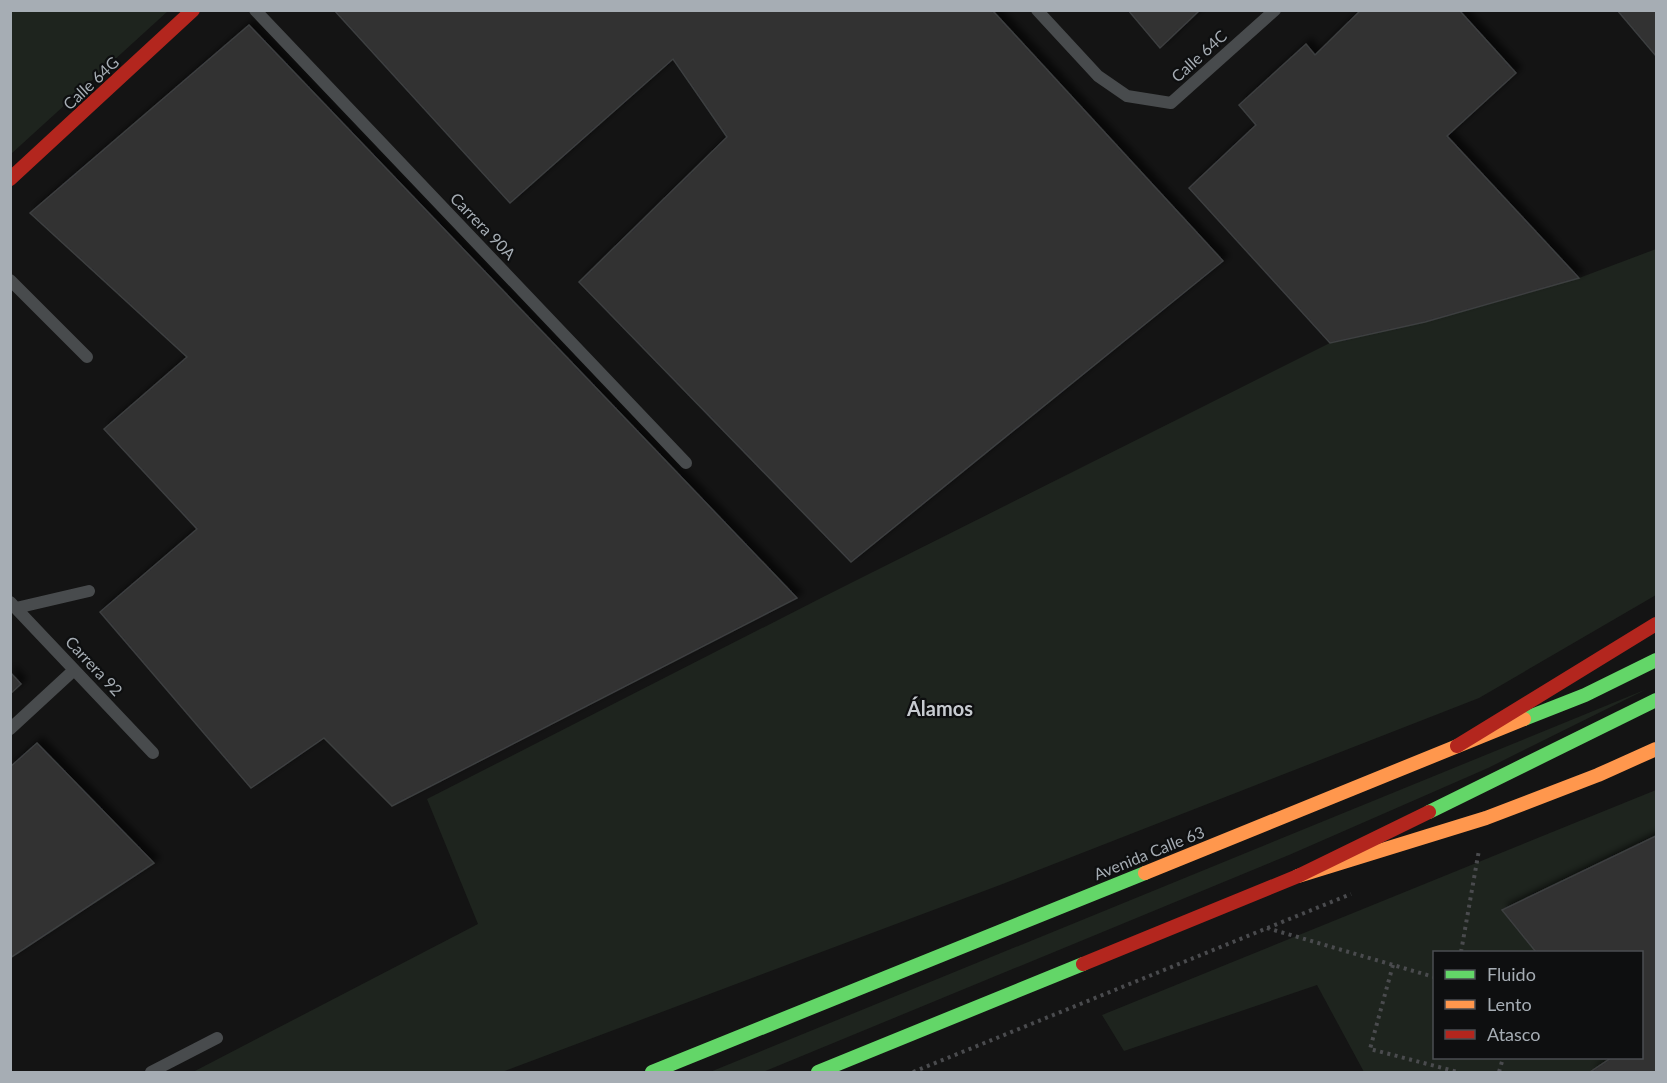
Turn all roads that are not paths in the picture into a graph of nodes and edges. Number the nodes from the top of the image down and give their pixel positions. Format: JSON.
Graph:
{"nodes":[{"id":1,"x":193,"y":10,"type":"edge"},
{"id":2,"x":255,"y":10,"type":"edge"},
{"id":3,"x":1037,"y":10,"type":"edge"},
{"id":4,"x":1275,"y":10,"type":"edge"},
{"id":5,"x":10,"y":179,"type":"edge"},
{"id":6,"x":10,"y":280,"type":"edge"},
{"id":7,"x":87,"y":357,"type":"dead end"},
{"id":8,"x":686,"y":463,"type":"dead end"},
{"id":9,"x":89,"y":591,"type":"dead end"},
{"id":10,"x":13,"y":605,"type":"edge"},
{"id":11,"x":1656,"y":624,"type":"edge"},
{"id":12,"x":1656,"y":660,"type":"edge"},
{"id":13,"x":74,"y":669,"type":"junction"},
{"id":14,"x":1656,"y":700,"type":"edge"},
{"id":15,"x":10,"y":729,"type":"edge"},
{"id":16,"x":1457,"y":746,"type":"junction"},
{"id":17,"x":1656,"y":749,"type":"edge"},
{"id":18,"x":153,"y":753,"type":"dead end"},
{"id":19,"x":1298,"y":876,"type":"junction"},
{"id":20,"x":217,"y":1038,"type":"dead end"},
{"id":21,"x":664,"y":1069,"type":"edge"},
{"id":22,"x":152,"y":1072,"type":"edge"},
{"id":23,"x":652,"y":1072,"type":"edge"},
{"id":24,"x":818,"y":1072,"type":"edge"}],
"edges":[{"from":1,"to":5,"type":"main road","name":"Calle 64G"},
{"from":2,"to":8,"type":"lane","name":"Carrera 90A"},
{"from":3,"to":4,"type":"lane","name":"Calle 64C"},
{"from":6,"to":7,"type":"lane"},
{"from":9,"to":10,"type":"lane"},
{"from":10,"to":13,"type":"lane","name":"Carrera 92"},
{"from":11,"to":16,"type":"main road"},
{"from":12,"to":16,"type":"main road","name":"Avenida Calle 63"},
{"from":13,"to":15,"type":"lane"},
{"from":13,"to":18,"type":"lane","name":"Carrera 92"},
{"from":14,"to":19,"type":"main road"},
{"from":16,"to":21,"type":"main road","name":"Avenida Calle 63"},
{"from":17,"to":19,"type":"main road"},
{"from":19,"to":24,"type":"main road"},
{"from":20,"to":22,"type":"lane"},
{"from":21,"to":23,"type":"main road","name":"Avenida Calle 63"}]}
